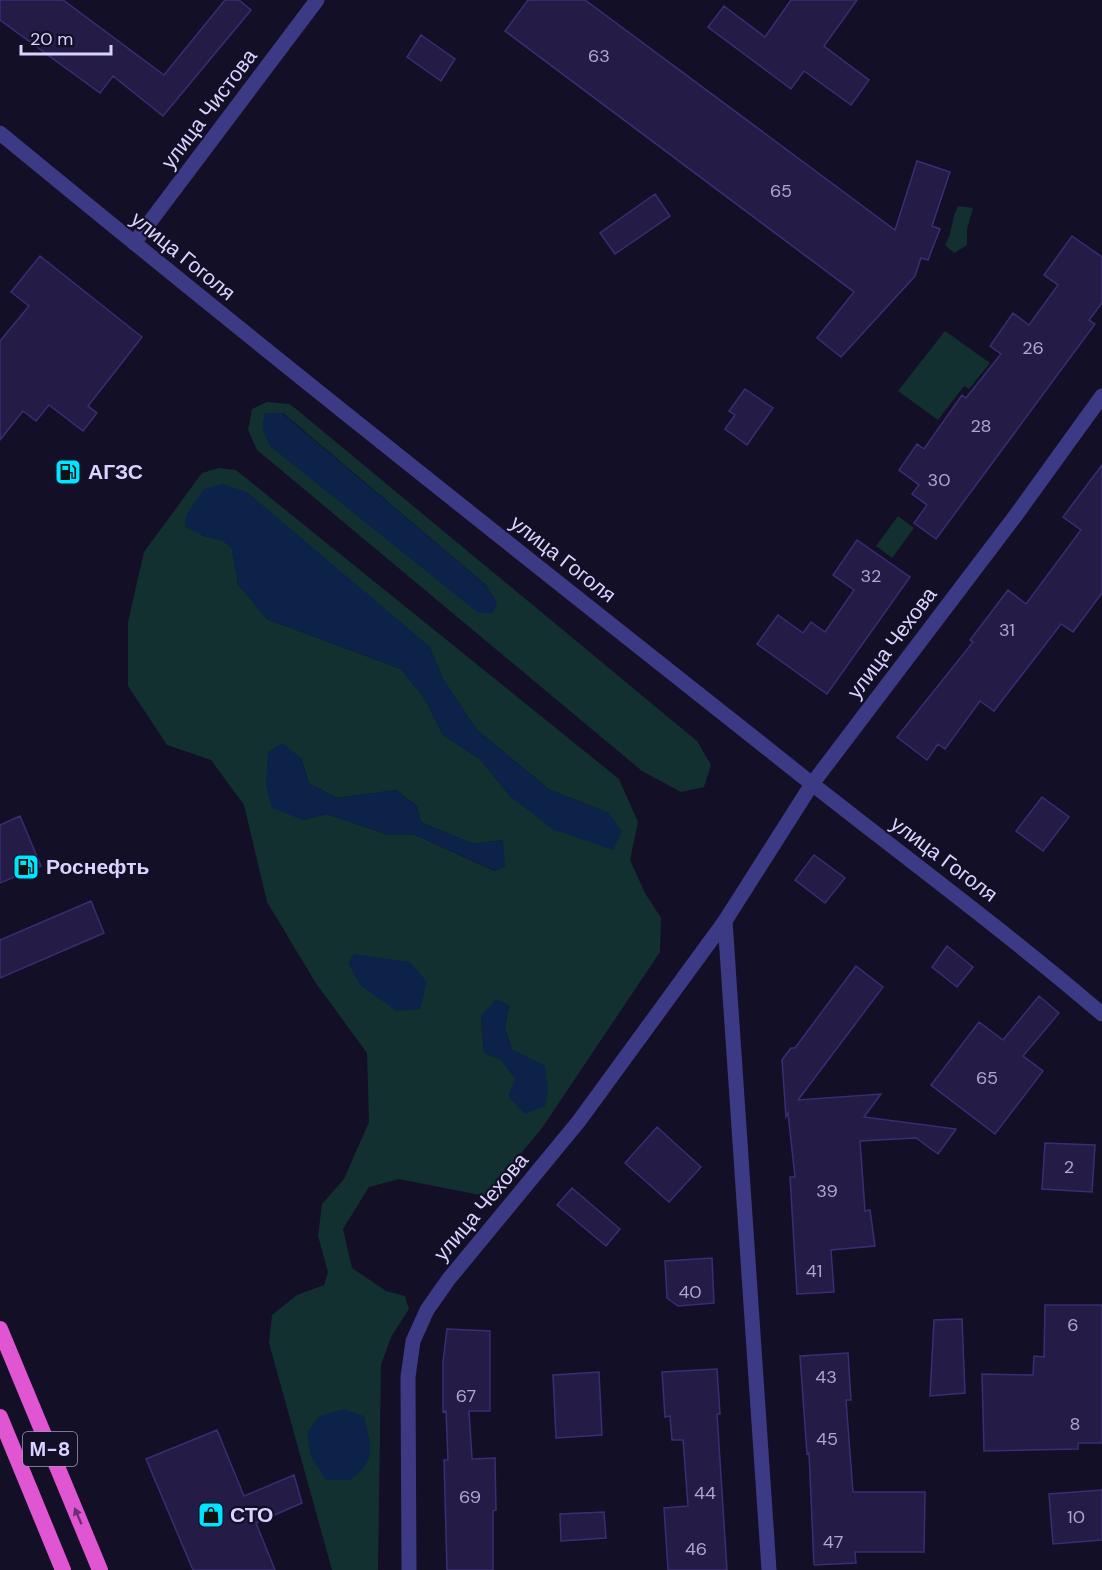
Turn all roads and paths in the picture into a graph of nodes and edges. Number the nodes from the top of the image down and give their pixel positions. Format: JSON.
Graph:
{"nodes":[{"id":1,"x":317,"y":0,"type":"edge"},
{"id":2,"x":0,"y":133,"type":"edge"},
{"id":3,"x":134,"y":243,"type":"junction"},
{"id":4,"x":1102,"y":396,"type":"edge"},
{"id":5,"x":812,"y":784,"type":"junction"},
{"id":6,"x":725,"y":921,"type":"junction"},
{"id":7,"x":1102,"y":1014,"type":"edge"},
{"id":8,"x":0,"y":1329,"type":"edge"},
{"id":9,"x":0,"y":1417,"type":"edge"},
{"id":10,"x":63,"y":1570,"type":"edge"},
{"id":11,"x":100,"y":1570,"type":"edge"},
{"id":12,"x":409,"y":1570,"type":"edge"},
{"id":13,"x":769,"y":1570,"type":"edge"}],
"edges":[{"from":1,"to":3,"type":"street","name":"улица Чистова"},
{"from":2,"to":3,"type":"street","name":"улица Гоголя"},
{"from":3,"to":5,"type":"street","name":"улица Гоголя"},
{"from":4,"to":5,"type":"street","name":"улица Чехова"},
{"from":5,"to":6,"type":"street","name":"улица Чехова"},
{"from":5,"to":7,"type":"street","name":"улица Гоголя"},
{"from":6,"to":12,"type":"street","name":"улица Чехова"},
{"from":6,"to":13,"type":"street"},
{"from":11,"to":8,"type":"highway","number":"М-8","one_way":true},
{"from":9,"to":10,"type":"highway","number":"М-8"}]}
